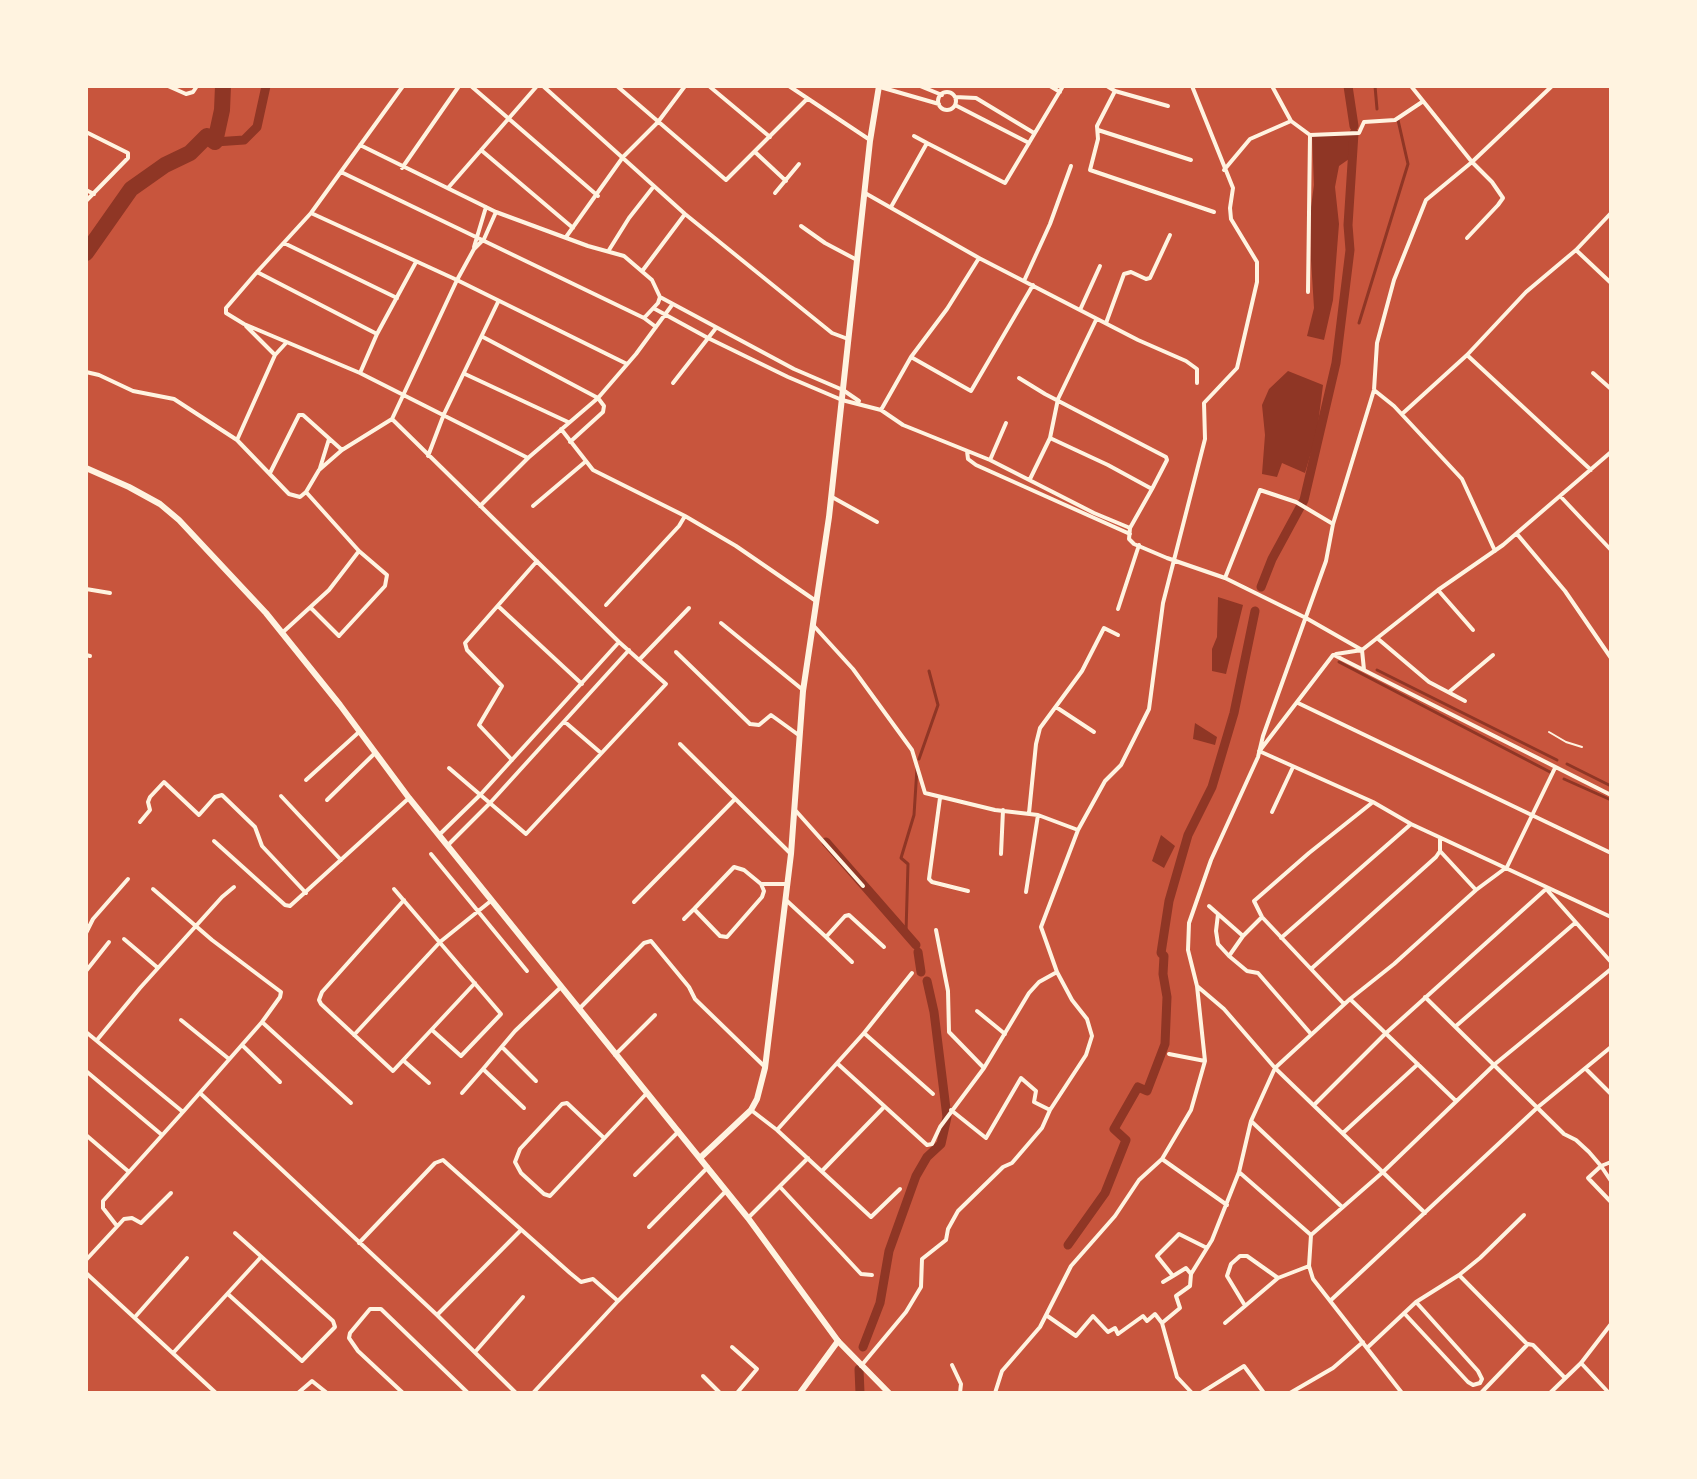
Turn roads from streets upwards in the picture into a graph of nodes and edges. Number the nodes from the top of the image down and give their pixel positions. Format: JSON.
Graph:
{"nodes":[{"id":1,"x":168,"y":86,"type":"edge"},
{"id":2,"x":197,"y":86,"type":"edge"},
{"id":3,"x":459,"y":86,"type":"edge"},
{"id":4,"x":471,"y":86,"type":"edge"},
{"id":5,"x":537,"y":86,"type":"edge"},
{"id":6,"x":543,"y":86,"type":"edge"},
{"id":7,"x":617,"y":86,"type":"edge"},
{"id":8,"x":685,"y":86,"type":"edge"},
{"id":9,"x":709,"y":86,"type":"edge"},
{"id":10,"x":789,"y":86,"type":"edge"},
{"id":11,"x":879,"y":86,"type":"edge"},
{"id":12,"x":920,"y":86,"type":"edge"},
{"id":13,"x":1050,"y":86,"type":"edge"},
{"id":14,"x":1063,"y":86,"type":"edge"},
{"id":15,"x":1107,"y":86,"type":"edge"},
{"id":16,"x":1192,"y":86,"type":"edge"},
{"id":17,"x":1272,"y":86,"type":"edge"},
{"id":18,"x":1411,"y":86,"type":"edge"},
{"id":19,"x":1552,"y":86,"type":"edge"},
{"id":20,"x":401,"y":87,"type":"edge"},
{"id":21,"x":1115,"y":91,"type":"junction"},
{"id":22,"x":1060,"y":92,"type":"junction"},
{"id":23,"x":942,"y":95,"type":"junction"},
{"id":24,"x":955,"y":97,"type":"junction"},
{"id":25,"x":807,"y":99,"type":"junction"},
{"id":26,"x":1422,"y":101,"type":"junction"},
{"id":27,"x":939,"y":104,"type":"junction"},
{"id":28,"x":955,"y":105,"type":"junction"},
{"id":29,"x":1168,"y":106,"type":"dead end"},
{"id":30,"x":507,"y":119,"type":"junction"},
{"id":31,"x":1291,"y":121,"type":"junction"},
{"id":32,"x":658,"y":122,"type":"junction"},
{"id":33,"x":1097,"y":130,"type":"junction"},
{"id":34,"x":86,"y":132,"type":"edge"},
{"id":35,"x":1034,"y":133,"type":"junction"},
{"id":36,"x":1310,"y":135,"type":"junction"},
{"id":37,"x":914,"y":136,"type":"dead end"},
{"id":38,"x":770,"y":137,"type":"junction"},
{"id":39,"x":870,"y":141,"type":"junction"},
{"id":40,"x":927,"y":143,"type":"junction"},
{"id":41,"x":1029,"y":143,"type":"junction"},
{"id":42,"x":360,"y":145,"type":"junction"},
{"id":43,"x":481,"y":150,"type":"junction"},
{"id":44,"x":755,"y":152,"type":"junction"},
{"id":45,"x":623,"y":157,"type":"junction"},
{"id":46,"x":1191,"y":160,"type":"dead end"},
{"id":47,"x":1472,"y":162,"type":"junction"},
{"id":48,"x":799,"y":164,"type":"dead end"},
{"id":49,"x":1071,"y":166,"type":"dead end"},
{"id":50,"x":402,"y":168,"type":"junction"},
{"id":51,"x":1224,"y":170,"type":"junction"},
{"id":52,"x":341,"y":172,"type":"junction"},
{"id":53,"x":786,"y":181,"type":"junction"},
{"id":54,"x":654,"y":186,"type":"junction"},
{"id":55,"x":448,"y":188,"type":"junction"},
{"id":56,"x":86,"y":190,"type":"edge"},
{"id":57,"x":775,"y":193,"type":"dead end"},
{"id":58,"x":865,"y":193,"type":"junction"},
{"id":59,"x":94,"y":194,"type":"junction"},
{"id":60,"x":598,"y":196,"type":"junction"},
{"id":61,"x":86,"y":201,"type":"edge"},
{"id":62,"x":486,"y":207,"type":"junction"},
{"id":63,"x":891,"y":207,"type":"junction"},
{"id":64,"x":496,"y":212,"type":"junction"},
{"id":65,"x":1214,"y":212,"type":"dead end"},
{"id":66,"x":311,"y":213,"type":"junction"},
{"id":67,"x":1611,"y":213,"type":"edge"},
{"id":68,"x":685,"y":214,"type":"junction"},
{"id":69,"x":801,"y":226,"type":"dead end"},
{"id":70,"x":573,"y":228,"type":"junction"},
{"id":71,"x":475,"y":235,"type":"junction"},
{"id":72,"x":1170,"y":235,"type":"dead end"},
{"id":73,"x":566,"y":237,"type":"junction"},
{"id":74,"x":1467,"y":238,"type":"dead end"},
{"id":75,"x":484,"y":239,"type":"junction"},
{"id":76,"x":283,"y":243,"type":"junction"},
{"id":77,"x":474,"y":249,"type":"junction"},
{"id":78,"x":609,"y":250,"type":"junction"},
{"id":79,"x":1576,"y":250,"type":"junction"},
{"id":80,"x":979,"y":258,"type":"junction"},
{"id":81,"x":857,"y":260,"type":"junction"},
{"id":82,"x":416,"y":262,"type":"junction"},
{"id":83,"x":1100,"y":266,"type":"dead end"},
{"id":84,"x":643,"y":270,"type":"junction"},
{"id":85,"x":257,"y":272,"type":"junction"},
{"id":86,"x":457,"y":280,"type":"junction"},
{"id":87,"x":1024,"y":281,"type":"junction"},
{"id":88,"x":1611,"y":283,"type":"edge"},
{"id":89,"x":1033,"y":285,"type":"junction"},
{"id":90,"x":1308,"y":292,"type":"dead end"},
{"id":91,"x":660,"y":297,"type":"junction"},
{"id":92,"x":397,"y":298,"type":"junction"},
{"id":93,"x":498,"y":302,"type":"junction"},
{"id":94,"x":672,"y":305,"type":"junction"},
{"id":95,"x":655,"y":308,"type":"junction"},
{"id":96,"x":1080,"y":310,"type":"junction"},
{"id":97,"x":665,"y":316,"type":"junction"},
{"id":98,"x":644,"y":318,"type":"junction"},
{"id":99,"x":1096,"y":319,"type":"junction"},
{"id":100,"x":1106,"y":323,"type":"junction"},
{"id":101,"x":244,"y":324,"type":"junction"},
{"id":102,"x":656,"y":327,"type":"junction"},
{"id":103,"x":716,"y":328,"type":"junction"},
{"id":104,"x":377,"y":334,"type":"junction"},
{"id":105,"x":483,"y":337,"type":"junction"},
{"id":106,"x":708,"y":338,"type":"junction"},
{"id":107,"x":849,"y":339,"type":"junction"},
{"id":108,"x":286,"y":342,"type":"junction"},
{"id":109,"x":764,"y":352,"type":"junction"},
{"id":110,"x":275,"y":355,"type":"junction"},
{"id":111,"x":1467,"y":355,"type":"junction"},
{"id":112,"x":911,"y":357,"type":"junction"},
{"id":113,"x":760,"y":361,"type":"junction"},
{"id":114,"x":627,"y":364,"type":"junction"},
{"id":115,"x":86,"y":372,"type":"edge"},
{"id":116,"x":360,"y":373,"type":"junction"},
{"id":117,"x":1593,"y":373,"type":"dead end"},
{"id":118,"x":465,"y":374,"type":"junction"},
{"id":119,"x":1019,"y":378,"type":"dead end"},
{"id":120,"x":673,"y":383,"type":"dead end"},
{"id":121,"x":1197,"y":383,"type":"dead end"},
{"id":122,"x":1611,"y":389,"type":"edge"},
{"id":123,"x":843,"y":390,"type":"junction"},
{"id":124,"x":1374,"y":390,"type":"junction"},
{"id":125,"x":404,"y":395,"type":"junction"},
{"id":126,"x":598,"y":398,"type":"junction"},
{"id":127,"x":1058,"y":399,"type":"junction"},
{"id":128,"x":842,"y":400,"type":"junction"},
{"id":129,"x":860,"y":403,"type":"junction"},
{"id":130,"x":881,"y":410,"type":"junction"},
{"id":131,"x":444,"y":414,"type":"junction"},
{"id":132,"x":1402,"y":414,"type":"junction"},
{"id":133,"x":392,"y":419,"type":"junction"},
{"id":134,"x":569,"y":422,"type":"junction"},
{"id":135,"x":1006,"y":423,"type":"dead end"},
{"id":136,"x":561,"y":429,"type":"junction"},
{"id":137,"x":1050,"y":438,"type":"junction"},
{"id":138,"x":329,"y":439,"type":"junction"},
{"id":139,"x":237,"y":440,"type":"junction"},
{"id":140,"x":570,"y":442,"type":"junction"},
{"id":141,"x":342,"y":450,"type":"junction"},
{"id":142,"x":967,"y":451,"type":"junction"},
{"id":143,"x":1611,"y":452,"type":"edge"},
{"id":144,"x":428,"y":457,"type":"junction"},
{"id":145,"x":528,"y":458,"type":"junction"},
{"id":146,"x":990,"y":460,"type":"junction"},
{"id":147,"x":585,"y":462,"type":"junction"},
{"id":148,"x":86,"y":468,"type":"edge"},
{"id":149,"x":319,"y":470,"type":"junction"},
{"id":150,"x":1591,"y":470,"type":"junction"},
{"id":151,"x":270,"y":473,"type":"junction"},
{"id":152,"x":1030,"y":479,"type":"junction"},
{"id":153,"x":1152,"y":489,"type":"junction"},
{"id":154,"x":306,"y":492,"type":"junction"},
{"id":155,"x":832,"y":497,"type":"junction"},
{"id":156,"x":1561,"y":497,"type":"junction"},
{"id":157,"x":480,"y":506,"type":"junction"},
{"id":158,"x":533,"y":506,"type":"dead end"},
{"id":159,"x":685,"y":516,"type":"junction"},
{"id":160,"x":877,"y":522,"type":"dead end"},
{"id":161,"x":1333,"y":524,"type":"junction"},
{"id":162,"x":1130,"y":531,"type":"junction"},
{"id":163,"x":1517,"y":534,"type":"junction"},
{"id":164,"x":1139,"y":545,"type":"junction"},
{"id":165,"x":1611,"y":550,"type":"edge"},
{"id":166,"x":359,"y":551,"type":"junction"},
{"id":167,"x":1495,"y":551,"type":"junction"},
{"id":168,"x":1175,"y":559,"type":"junction"},
{"id":169,"x":538,"y":561,"type":"junction"},
{"id":170,"x":1225,"y":578,"type":"junction"},
{"id":171,"x":86,"y":589,"type":"edge"},
{"id":172,"x":1438,"y":590,"type":"junction"},
{"id":173,"x":110,"y":593,"type":"dead end"},
{"id":174,"x":816,"y":601,"type":"junction"},
{"id":175,"x":606,"y":605,"type":"dead end"},
{"id":176,"x":498,"y":606,"type":"junction"},
{"id":177,"x":311,"y":608,"type":"junction"},
{"id":178,"x":689,"y":608,"type":"dead end"},
{"id":179,"x":1118,"y":609,"type":"dead end"},
{"id":180,"x":1306,"y":618,"type":"junction"},
{"id":181,"x":721,"y":623,"type":"dead end"},
{"id":182,"x":813,"y":625,"type":"junction"},
{"id":183,"x":1473,"y":630,"type":"dead end"},
{"id":184,"x":282,"y":633,"type":"junction"},
{"id":185,"x":1118,"y":635,"type":"dead end"},
{"id":186,"x":1377,"y":638,"type":"junction"},
{"id":187,"x":619,"y":642,"type":"junction"},
{"id":188,"x":629,"y":650,"type":"junction"},
{"id":189,"x":1362,"y":650,"type":"junction"},
{"id":190,"x":676,"y":652,"type":"dead end"},
{"id":191,"x":1334,"y":655,"type":"junction"},
{"id":192,"x":1493,"y":655,"type":"dead end"},
{"id":193,"x":1611,"y":658,"type":"edge"},
{"id":194,"x":639,"y":660,"type":"junction"},
{"id":195,"x":1364,"y":669,"type":"junction"},
{"id":196,"x":582,"y":684,"type":"junction"},
{"id":197,"x":803,"y":691,"type":"junction"},
{"id":198,"x":1449,"y":692,"type":"junction"},
{"id":199,"x":1465,"y":701,"type":"dead end"},
{"id":200,"x":1298,"y":703,"type":"junction"},
{"id":201,"x":1056,"y":707,"type":"junction"},
{"id":202,"x":565,"y":722,"type":"junction"},
{"id":203,"x":359,"y":732,"type":"junction"},
{"id":204,"x":1094,"y":732,"type":"dead end"},
{"id":205,"x":800,"y":736,"type":"junction"},
{"id":206,"x":680,"y":744,"type":"dead end"},
{"id":207,"x":1259,"y":751,"type":"junction"},
{"id":208,"x":601,"y":753,"type":"junction"},
{"id":209,"x":374,"y":754,"type":"junction"},
{"id":210,"x":512,"y":760,"type":"junction"},
{"id":211,"x":1293,"y":767,"type":"junction"},
{"id":212,"x":449,"y":768,"type":"dead end"},
{"id":213,"x":1555,"y":768,"type":"junction"},
{"id":214,"x":306,"y":780,"type":"dead end"},
{"id":215,"x":481,"y":794,"type":"junction"},
{"id":216,"x":1611,"y":795,"type":"edge"},
{"id":217,"x":281,"y":796,"type":"dead end"},
{"id":218,"x":409,"y":798,"type":"junction"},
{"id":219,"x":940,"y":798,"type":"junction"},
{"id":220,"x":735,"y":799,"type":"junction"},
{"id":221,"x":327,"y":800,"type":"dead end"},
{"id":222,"x":1373,"y":802,"type":"junction"},
{"id":223,"x":490,"y":803,"type":"junction"},
{"id":224,"x":794,"y":810,"type":"junction"},
{"id":225,"x":1003,"y":810,"type":"junction"},
{"id":226,"x":1272,"y":812,"type":"dead end"},
{"id":227,"x":1029,"y":813,"type":"junction"},
{"id":228,"x":1038,"y":815,"type":"junction"},
{"id":229,"x":1532,"y":815,"type":"junction"},
{"id":230,"x":140,"y":822,"type":"dead end"},
{"id":231,"x":1411,"y":824,"type":"junction"},
{"id":232,"x":1078,"y":830,"type":"junction"},
{"id":233,"x":439,"y":835,"type":"junction"},
{"id":234,"x":1440,"y":838,"type":"junction"},
{"id":235,"x":214,"y":841,"type":"dead end"},
{"id":236,"x":447,"y":845,"type":"junction"},
{"id":237,"x":1440,"y":851,"type":"junction"},
{"id":238,"x":1611,"y":853,"type":"edge"},
{"id":239,"x":431,"y":854,"type":"dead end"},
{"id":240,"x":791,"y":854,"type":"junction"},
{"id":241,"x":1001,"y":854,"type":"dead end"},
{"id":242,"x":341,"y":860,"type":"junction"},
{"id":243,"x":1507,"y":867,"type":"junction"},
{"id":244,"x":128,"y":879,"type":"dead end"},
{"id":245,"x":761,"y":884,"type":"junction"},
{"id":246,"x":787,"y":884,"type":"junction"},
{"id":247,"x":863,"y":886,"type":"dead end"},
{"id":248,"x":234,"y":887,"type":"dead end"},
{"id":249,"x":153,"y":889,"type":"dead end"},
{"id":250,"x":394,"y":889,"type":"dead end"},
{"id":251,"x":1546,"y":889,"type":"junction"},
{"id":252,"x":1476,"y":890,"type":"junction"},
{"id":253,"x":968,"y":891,"type":"dead end"},
{"id":254,"x":1026,"y":892,"type":"dead end"},
{"id":255,"x":306,"y":893,"type":"junction"},
{"id":256,"x":492,"y":899,"type":"junction"},
{"id":257,"x":404,"y":900,"type":"junction"},
{"id":258,"x":786,"y":900,"type":"junction"},
{"id":259,"x":634,"y":902,"type":"dead end"},
{"id":260,"x":1209,"y":906,"type":"dead end"},
{"id":261,"x":694,"y":909,"type":"junction"},
{"id":262,"x":478,"y":910,"type":"junction"},
{"id":263,"x":1218,"y":914,"type":"junction"},
{"id":264,"x":1262,"y":917,"type":"junction"},
{"id":265,"x":1611,"y":917,"type":"edge"},
{"id":266,"x":684,"y":919,"type":"dead end"},
{"id":267,"x":1575,"y":923,"type":"junction"},
{"id":268,"x":197,"y":928,"type":"junction"},
{"id":269,"x":936,"y":930,"type":"dead end"},
{"id":270,"x":86,"y":933,"type":"edge"},
{"id":271,"x":1243,"y":936,"type":"junction"},
{"id":272,"x":826,"y":937,"type":"junction"},
{"id":273,"x":1281,"y":938,"type":"junction"},
{"id":274,"x":124,"y":939,"type":"dead end"},
{"id":275,"x":109,"y":942,"type":"dead end"},
{"id":276,"x":440,"y":942,"type":"junction"},
{"id":277,"x":884,"y":947,"type":"dead end"},
{"id":278,"x":1229,"y":956,"type":"junction"},
{"id":279,"x":852,"y":962,"type":"dead end"},
{"id":280,"x":1611,"y":962,"type":"edge"},
{"id":281,"x":158,"y":968,"type":"junction"},
{"id":282,"x":1311,"y":969,"type":"junction"},
{"id":283,"x":1611,"y":969,"type":"edge"},
{"id":284,"x":86,"y":971,"type":"edge"},
{"id":285,"x":527,"y":971,"type":"dead end"},
{"id":286,"x":1057,"y":972,"type":"junction"},
{"id":287,"x":912,"y":973,"type":"dead end"},
{"id":288,"x":475,"y":983,"type":"junction"},
{"id":289,"x":1197,"y":986,"type":"junction"},
{"id":290,"x":561,"y":987,"type":"junction"},
{"id":291,"x":1425,"y":997,"type":"junction"},
{"id":292,"x":1350,"y":999,"type":"junction"},
{"id":293,"x":1344,"y":1004,"type":"junction"},
{"id":294,"x":579,"y":1009,"type":"junction"},
{"id":295,"x":977,"y":1011,"type":"dead end"},
{"id":296,"x":655,"y":1015,"type":"dead end"},
{"id":297,"x":181,"y":1020,"type":"dead end"},
{"id":298,"x":262,"y":1022,"type":"junction"},
{"id":299,"x":1456,"y":1026,"type":"junction"},
{"id":300,"x":432,"y":1030,"type":"junction"},
{"id":301,"x":86,"y":1032,"type":"edge"},
{"id":302,"x":864,"y":1033,"type":"junction"},
{"id":303,"x":1005,"y":1034,"type":"junction"},
{"id":304,"x":1311,"y":1034,"type":"junction"},
{"id":305,"x":1385,"y":1034,"type":"junction"},
{"id":306,"x":354,"y":1035,"type":"junction"},
{"id":307,"x":97,"y":1041,"type":"junction"},
{"id":308,"x":242,"y":1045,"type":"junction"},
{"id":309,"x":502,"y":1047,"type":"junction"},
{"id":310,"x":1611,"y":1047,"type":"edge"},
{"id":311,"x":1169,"y":1054,"type":"dead end"},
{"id":312,"x":615,"y":1055,"type":"junction"},
{"id":313,"x":229,"y":1060,"type":"junction"},
{"id":314,"x":404,"y":1061,"type":"junction"},
{"id":315,"x":1205,"y":1061,"type":"junction"},
{"id":316,"x":838,"y":1064,"type":"junction"},
{"id":317,"x":1418,"y":1064,"type":"junction"},
{"id":318,"x":1495,"y":1064,"type":"junction"},
{"id":319,"x":765,"y":1068,"type":"junction"},
{"id":320,"x":984,"y":1068,"type":"junction"},
{"id":321,"x":1275,"y":1068,"type":"junction"},
{"id":322,"x":483,"y":1069,"type":"junction"},
{"id":323,"x":1586,"y":1069,"type":"junction"},
{"id":324,"x":86,"y":1071,"type":"edge"},
{"id":325,"x":536,"y":1081,"type":"dead end"},
{"id":326,"x":280,"y":1082,"type":"dead end"},
{"id":327,"x":429,"y":1083,"type":"dead end"},
{"id":328,"x":462,"y":1093,"type":"dead end"},
{"id":329,"x":201,"y":1094,"type":"junction"},
{"id":330,"x":646,"y":1094,"type":"junction"},
{"id":331,"x":933,"y":1094,"type":"dead end"},
{"id":332,"x":1611,"y":1094,"type":"edge"},
{"id":333,"x":1456,"y":1101,"type":"junction"},
{"id":334,"x":351,"y":1103,"type":"dead end"},
{"id":335,"x":1313,"y":1106,"type":"junction"},
{"id":336,"x":884,"y":1107,"type":"junction"},
{"id":337,"x":1538,"y":1107,"type":"junction"},
{"id":338,"x":524,"y":1108,"type":"dead end"},
{"id":339,"x":751,"y":1110,"type":"junction"},
{"id":340,"x":1050,"y":1110,"type":"junction"},
{"id":341,"x":183,"y":1112,"type":"junction"},
{"id":342,"x":950,"y":1113,"type":"junction"},
{"id":343,"x":1251,"y":1121,"type":"junction"},
{"id":344,"x":777,"y":1130,"type":"junction"},
{"id":345,"x":679,"y":1131,"type":"junction"},
{"id":346,"x":1343,"y":1133,"type":"junction"},
{"id":347,"x":86,"y":1135,"type":"edge"},
{"id":348,"x":162,"y":1135,"type":"junction"},
{"id":349,"x":604,"y":1138,"type":"junction"},
{"id":350,"x":700,"y":1158,"type":"junction"},
{"id":351,"x":808,"y":1158,"type":"junction"},
{"id":352,"x":1162,"y":1159,"type":"junction"},
{"id":353,"x":1611,"y":1162,"type":"edge"},
{"id":354,"x":1601,"y":1166,"type":"junction"},
{"id":355,"x":708,"y":1167,"type":"junction"},
{"id":356,"x":822,"y":1171,"type":"junction"},
{"id":357,"x":129,"y":1172,"type":"junction"},
{"id":358,"x":1239,"y":1172,"type":"junction"},
{"id":359,"x":1383,"y":1172,"type":"junction"},
{"id":360,"x":635,"y":1175,"type":"dead end"},
{"id":361,"x":1611,"y":1181,"type":"edge"},
{"id":362,"x":781,"y":1188,"type":"junction"},
{"id":363,"x":900,"y":1189,"type":"dead end"},
{"id":364,"x":726,"y":1191,"type":"junction"},
{"id":365,"x":171,"y":1193,"type":"dead end"},
{"id":366,"x":1611,"y":1202,"type":"edge"},
{"id":367,"x":1227,"y":1205,"type":"junction"},
{"id":368,"x":1343,"y":1208,"type":"junction"},
{"id":369,"x":1425,"y":1214,"type":"junction"},
{"id":370,"x":1524,"y":1215,"type":"dead end"},
{"id":371,"x":748,"y":1218,"type":"junction"},
{"id":372,"x":117,"y":1226,"type":"junction"},
{"id":373,"x":649,"y":1227,"type":"dead end"},
{"id":374,"x":521,"y":1230,"type":"junction"},
{"id":375,"x":235,"y":1233,"type":"dead end"},
{"id":376,"x":1311,"y":1235,"type":"junction"},
{"id":377,"x":359,"y":1243,"type":"junction"},
{"id":378,"x":1207,"y":1248,"type":"junction"},
{"id":379,"x":261,"y":1257,"type":"junction"},
{"id":380,"x":187,"y":1258,"type":"dead end"},
{"id":381,"x":86,"y":1260,"type":"edge"},
{"id":382,"x":1309,"y":1266,"type":"junction"},
{"id":383,"x":86,"y":1273,"type":"edge"},
{"id":384,"x":1191,"y":1274,"type":"junction"},
{"id":385,"x":872,"y":1275,"type":"dead end"},
{"id":386,"x":1459,"y":1275,"type":"junction"},
{"id":387,"x":1173,"y":1276,"type":"junction"},
{"id":388,"x":1278,"y":1278,"type":"junction"},
{"id":389,"x":1163,"y":1282,"type":"dead end"},
{"id":390,"x":229,"y":1295,"type":"junction"},
{"id":391,"x":523,"y":1297,"type":"dead end"},
{"id":392,"x":618,"y":1301,"type":"junction"},
{"id":393,"x":1330,"y":1301,"type":"junction"},
{"id":394,"x":1416,"y":1302,"type":"junction"},
{"id":395,"x":1244,"y":1304,"type":"junction"},
{"id":396,"x":1404,"y":1313,"type":"junction"},
{"id":397,"x":437,"y":1315,"type":"junction"},
{"id":398,"x":1046,"y":1315,"type":"junction"},
{"id":399,"x":135,"y":1317,"type":"junction"},
{"id":400,"x":1162,"y":1323,"type":"junction"},
{"id":401,"x":1225,"y":1323,"type":"dead end"},
{"id":402,"x":1611,"y":1324,"type":"edge"},
{"id":403,"x":838,"y":1341,"type":"junction"},
{"id":404,"x":1363,"y":1342,"type":"junction"},
{"id":405,"x":1527,"y":1344,"type":"junction"},
{"id":406,"x":732,"y":1347,"type":"dead end"},
{"id":407,"x":1368,"y":1347,"type":"junction"},
{"id":408,"x":174,"y":1352,"type":"junction"},
{"id":409,"x":475,"y":1352,"type":"junction"},
{"id":410,"x":1581,"y":1363,"type":"junction"},
{"id":411,"x":952,"y":1365,"type":"dead end"},
{"id":412,"x":861,"y":1366,"type":"junction"},
{"id":413,"x":703,"y":1376,"type":"dead end"},
{"id":414,"x":1565,"y":1378,"type":"junction"},
{"id":415,"x":216,"y":1393,"type":"edge"},
{"id":416,"x":298,"y":1393,"type":"edge"},
{"id":417,"x":327,"y":1393,"type":"edge"},
{"id":418,"x":402,"y":1393,"type":"edge"},
{"id":419,"x":468,"y":1393,"type":"edge"},
{"id":420,"x":516,"y":1393,"type":"edge"},
{"id":421,"x":533,"y":1393,"type":"edge"},
{"id":422,"x":720,"y":1393,"type":"edge"},
{"id":423,"x":737,"y":1393,"type":"edge"},
{"id":424,"x":800,"y":1393,"type":"edge"},
{"id":425,"x":889,"y":1393,"type":"edge"},
{"id":426,"x":960,"y":1393,"type":"edge"},
{"id":427,"x":995,"y":1393,"type":"edge"},
{"id":428,"x":1191,"y":1393,"type":"edge"},
{"id":429,"x":1201,"y":1393,"type":"edge"},
{"id":430,"x":1264,"y":1393,"type":"edge"},
{"id":431,"x":1291,"y":1393,"type":"edge"},
{"id":432,"x":1402,"y":1393,"type":"edge"},
{"id":433,"x":1481,"y":1393,"type":"edge"},
{"id":434,"x":1550,"y":1393,"type":"edge"},
{"id":435,"x":1609,"y":1393,"type":"edge"}],
"edges":[{"from":1,"to":2,"type":"street"},
{"from":3,"to":50,"type":"street"},
{"from":4,"to":30,"type":"street"},
{"from":5,"to":30,"type":"street"},
{"from":6,"to":45,"type":"street"},
{"from":7,"to":32,"type":"street"},
{"from":8,"to":32,"type":"street"},
{"from":9,"to":38,"type":"street"},
{"from":10,"to":25,"type":"street"},
{"from":11,"to":27,"type":"street"},
{"from":11,"to":39,"type":"street"},
{"from":12,"to":23,"type":"street"},
{"from":13,"to":22,"type":"street"},
{"from":14,"to":22,"type":"street"},
{"from":15,"to":21,"type":"street"},
{"from":16,"to":51,"type":"street"},
{"from":17,"to":31,"type":"street"},
{"from":18,"to":26,"type":"street"},
{"from":19,"to":47,"type":"street"},
{"from":20,"to":42,"type":"street"},
{"from":21,"to":29,"type":"street"},
{"from":21,"to":33,"type":"street"},
{"from":22,"to":35,"type":"street"},
{"from":23,"to":24,"type":"street"},
{"from":23,"to":27,"type":"street"},
{"from":24,"to":28,"type":"street"},
{"from":24,"to":35,"type":"street"},
{"from":25,"to":38,"type":"street"},
{"from":25,"to":39,"type":"street"},
{"from":26,"to":36,"type":"street"},
{"from":26,"to":47,"type":"street"},
{"from":27,"to":28,"type":"street"},
{"from":28,"to":41,"type":"street"},
{"from":30,"to":43,"type":"street"},
{"from":30,"to":60,"type":"street"},
{"from":31,"to":36,"type":"street"},
{"from":31,"to":51,"type":"street"},
{"from":32,"to":44,"type":"street"},
{"from":32,"to":45,"type":"street"},
{"from":33,"to":46,"type":"street"},
{"from":33,"to":65,"type":"street"},
{"from":34,"to":59,"type":"street"},
{"from":35,"to":41,"type":"street"},
{"from":36,"to":90,"type":"street"},
{"from":37,"to":40,"type":"street"},
{"from":38,"to":44,"type":"street"},
{"from":39,"to":58,"type":"street"},
{"from":40,"to":41,"type":"street"},
{"from":40,"to":63,"type":"street"},
{"from":42,"to":50,"type":"street"},
{"from":42,"to":52,"type":"street"},
{"from":43,"to":55,"type":"street"},
{"from":43,"to":70,"type":"street"},
{"from":44,"to":53,"type":"street"},
{"from":45,"to":54,"type":"street"},
{"from":45,"to":60,"type":"street"},
{"from":47,"to":74,"type":"street"},
{"from":47,"to":124,"type":"street"},
{"from":48,"to":53,"type":"street"},
{"from":49,"to":87,"type":"street"},
{"from":50,"to":55,"type":"street"},
{"from":51,"to":168,"type":"street"},
{"from":52,"to":66,"type":"street"},
{"from":52,"to":71,"type":"street"},
{"from":53,"to":57,"type":"street"},
{"from":54,"to":68,"type":"street"},
{"from":54,"to":78,"type":"street"},
{"from":55,"to":62,"type":"street"},
{"from":56,"to":59,"type":"street"},
{"from":58,"to":63,"type":"street"},
{"from":58,"to":81,"type":"street"},
{"from":59,"to":61,"type":"street"},
{"from":60,"to":70,"type":"street"},
{"from":62,"to":64,"type":"street"},
{"from":62,"to":71,"type":"street"},
{"from":63,"to":80,"type":"street"},
{"from":64,"to":73,"type":"street"},
{"from":64,"to":75,"type":"street"},
{"from":66,"to":76,"type":"street"},
{"from":66,"to":82,"type":"street"},
{"from":67,"to":79,"type":"street"},
{"from":68,"to":84,"type":"street"},
{"from":68,"to":107,"type":"street"},
{"from":69,"to":81,"type":"street"},
{"from":70,"to":73,"type":"street"},
{"from":71,"to":75,"type":"street"},
{"from":71,"to":77,"type":"street"},
{"from":72,"to":100,"type":"street"},
{"from":73,"to":78,"type":"street"},
{"from":75,"to":77,"type":"street"},
{"from":75,"to":98,"type":"street"},
{"from":76,"to":85,"type":"street"},
{"from":76,"to":92,"type":"street"},
{"from":77,"to":86,"type":"street"},
{"from":78,"to":84,"type":"street"},
{"from":79,"to":88,"type":"street"},
{"from":79,"to":111,"type":"street"},
{"from":80,"to":87,"type":"street"},
{"from":80,"to":112,"type":"street"},
{"from":81,"to":107,"type":"street"},
{"from":82,"to":86,"type":"street"},
{"from":82,"to":92,"type":"street"},
{"from":83,"to":96,"type":"street"},
{"from":84,"to":91,"type":"street"},
{"from":85,"to":101,"type":"street"},
{"from":85,"to":104,"type":"street"},
{"from":86,"to":93,"type":"street"},
{"from":86,"to":125,"type":"street"},
{"from":87,"to":89,"type":"street"},
{"from":89,"to":96,"type":"street"},
{"from":89,"to":112,"type":"street"},
{"from":91,"to":94,"type":"street"},
{"from":91,"to":95,"type":"street"},
{"from":92,"to":104,"type":"street"},
{"from":93,"to":105,"type":"street"},
{"from":93,"to":114,"type":"street"},
{"from":94,"to":97,"type":"street"},
{"from":94,"to":103,"type":"street"},
{"from":95,"to":97,"type":"street"},
{"from":95,"to":98,"type":"street"},
{"from":96,"to":99,"type":"street"},
{"from":97,"to":102,"type":"street"},
{"from":97,"to":106,"type":"street"},
{"from":98,"to":102,"type":"street"},
{"from":99,"to":100,"type":"street"},
{"from":99,"to":127,"type":"street"},
{"from":100,"to":121,"type":"street"},
{"from":101,"to":108,"type":"street"},
{"from":101,"to":110,"type":"street"},
{"from":102,"to":114,"type":"street"},
{"from":103,"to":106,"type":"street"},
{"from":103,"to":109,"type":"street"},
{"from":104,"to":116,"type":"street"},
{"from":105,"to":118,"type":"street"},
{"from":105,"to":126,"type":"street"},
{"from":106,"to":113,"type":"street"},
{"from":106,"to":120,"type":"street"},
{"from":107,"to":123,"type":"street"},
{"from":108,"to":110,"type":"street"},
{"from":108,"to":116,"type":"street"},
{"from":109,"to":113,"type":"street"},
{"from":109,"to":123,"type":"street"},
{"from":110,"to":139,"type":"street"},
{"from":111,"to":132,"type":"street"},
{"from":111,"to":150,"type":"street"},
{"from":112,"to":130,"type":"street"},
{"from":113,"to":128,"type":"street"},
{"from":114,"to":126,"type":"street"},
{"from":115,"to":139,"type":"street"},
{"from":116,"to":125,"type":"street"},
{"from":117,"to":122,"type":"street"},
{"from":118,"to":131,"type":"street"},
{"from":118,"to":134,"type":"street"},
{"from":119,"to":127,"type":"street"},
{"from":123,"to":128,"type":"street"},
{"from":123,"to":129,"type":"street"},
{"from":124,"to":132,"type":"street"},
{"from":124,"to":161,"type":"street"},
{"from":125,"to":131,"type":"street"},
{"from":125,"to":133,"type":"street"},
{"from":126,"to":134,"type":"street"},
{"from":126,"to":140,"type":"street"},
{"from":127,"to":137,"type":"street"},
{"from":127,"to":153,"type":"street"},
{"from":128,"to":129,"type":"street"},
{"from":128,"to":155,"type":"street"},
{"from":129,"to":130,"type":"street"},
{"from":130,"to":142,"type":"street"},
{"from":131,"to":144,"type":"street"},
{"from":131,"to":145,"type":"street"},
{"from":132,"to":167,"type":"street"},
{"from":133,"to":141,"type":"street"},
{"from":133,"to":144,"type":"street"},
{"from":134,"to":136,"type":"street"},
{"from":135,"to":146,"type":"street"},
{"from":136,"to":140,"type":"street"},
{"from":136,"to":145,"type":"street"},
{"from":137,"to":152,"type":"street"},
{"from":137,"to":153,"type":"street"},
{"from":138,"to":141,"type":"street"},
{"from":138,"to":149,"type":"street"},
{"from":138,"to":151,"type":"street"},
{"from":139,"to":151,"type":"street"},
{"from":140,"to":147,"type":"street"},
{"from":141,"to":149,"type":"street"},
{"from":142,"to":146,"type":"street"},
{"from":142,"to":162,"type":"street"},
{"from":143,"to":150,"type":"street"},
{"from":144,"to":157,"type":"street"},
{"from":145,"to":157,"type":"street"},
{"from":146,"to":152,"type":"street"},
{"from":147,"to":158,"type":"street"},
{"from":147,"to":159,"type":"street"},
{"from":148,"to":184,"type":"street"},
{"from":149,"to":154,"type":"street"},
{"from":150,"to":156,"type":"street"},
{"from":151,"to":154,"type":"street"},
{"from":152,"to":162,"type":"street"},
{"from":153,"to":162,"type":"street"},
{"from":154,"to":166,"type":"street"},
{"from":155,"to":160,"type":"street"},
{"from":155,"to":174,"type":"street"},
{"from":156,"to":163,"type":"street"},
{"from":156,"to":165,"type":"street"},
{"from":157,"to":169,"type":"street"},
{"from":159,"to":174,"type":"street"},
{"from":159,"to":175,"type":"street"},
{"from":161,"to":170,"type":"street"},
{"from":161,"to":180,"type":"street"},
{"from":162,"to":164,"type":"street"},
{"from":163,"to":167,"type":"street"},
{"from":163,"to":193,"type":"street"},
{"from":164,"to":168,"type":"street"},
{"from":164,"to":179,"type":"street"},
{"from":166,"to":177,"type":"street"},
{"from":166,"to":177,"type":"street"},
{"from":167,"to":172,"type":"street"},
{"from":168,"to":170,"type":"street"},
{"from":168,"to":232,"type":"street"},
{"from":169,"to":176,"type":"street"},
{"from":169,"to":187,"type":"street"},
{"from":170,"to":180,"type":"street"},
{"from":171,"to":173,"type":"street"},
{"from":172,"to":183,"type":"street"},
{"from":172,"to":186,"type":"street"},
{"from":174,"to":182,"type":"street"},
{"from":176,"to":196,"type":"street"},
{"from":176,"to":210,"type":"street"},
{"from":177,"to":184,"type":"street"},
{"from":178,"to":194,"type":"street"},
{"from":180,"to":189,"type":"street"},
{"from":180,"to":207,"type":"street"},
{"from":181,"to":197,"type":"street"},
{"from":182,"to":197,"type":"street"},
{"from":182,"to":219,"type":"street"},
{"from":184,"to":203,"type":"street"},
{"from":185,"to":201,"type":"street"},
{"from":186,"to":189,"type":"street"},
{"from":186,"to":198,"type":"street"},
{"from":187,"to":188,"type":"street"},
{"from":187,"to":196,"type":"street"},
{"from":188,"to":194,"type":"street"},
{"from":188,"to":202,"type":"street"},
{"from":189,"to":191,"type":"street"},
{"from":189,"to":195,"type":"street"},
{"from":190,"to":205,"type":"street"},
{"from":191,"to":195,"type":"street"},
{"from":191,"to":200,"type":"street"},
{"from":192,"to":198,"type":"street"},
{"from":194,"to":208,"type":"street"},
{"from":195,"to":213,"type":"street"},
{"from":196,"to":210,"type":"street"},
{"from":197,"to":205,"type":"street"},
{"from":198,"to":199,"type":"street"},
{"from":200,"to":207,"type":"street"},
{"from":200,"to":229,"type":"street"},
{"from":201,"to":204,"type":"street"},
{"from":201,"to":227,"type":"street"},
{"from":202,"to":208,"type":"street"},
{"from":202,"to":223,"type":"street"},
{"from":203,"to":209,"type":"street"},
{"from":203,"to":214,"type":"street"},
{"from":205,"to":224,"type":"street"},
{"from":206,"to":220,"type":"street"},
{"from":207,"to":211,"type":"street"},
{"from":207,"to":289,"type":"street"},
{"from":208,"to":223,"type":"street"},
{"from":209,"to":218,"type":"street"},
{"from":209,"to":221,"type":"street"},
{"from":210,"to":215,"type":"street"},
{"from":211,"to":222,"type":"street"},
{"from":211,"to":226,"type":"street"},
{"from":212,"to":215,"type":"street"},
{"from":213,"to":216,"type":"street"},
{"from":213,"to":229,"type":"street"},
{"from":215,"to":223,"type":"street"},
{"from":215,"to":233,"type":"street"},
{"from":217,"to":242,"type":"street"},
{"from":218,"to":233,"type":"street"},
{"from":218,"to":242,"type":"street"},
{"from":219,"to":225,"type":"street"},
{"from":219,"to":253,"type":"street"},
{"from":220,"to":240,"type":"street"},
{"from":220,"to":259,"type":"street"},
{"from":222,"to":231,"type":"street"},
{"from":222,"to":264,"type":"street"},
{"from":223,"to":236,"type":"street"},
{"from":224,"to":240,"type":"street"},
{"from":224,"to":247,"type":"street"},
{"from":225,"to":227,"type":"street"},
{"from":225,"to":241,"type":"street"},
{"from":227,"to":228,"type":"street"},
{"from":228,"to":232,"type":"street"},
{"from":228,"to":254,"type":"street"},
{"from":229,"to":238,"type":"street"},
{"from":229,"to":243,"type":"street"},
{"from":230,"to":255,"type":"street"},
{"from":231,"to":234,"type":"street"},
{"from":231,"to":273,"type":"street"},
{"from":232,"to":286,"type":"street"},
{"from":233,"to":236,"type":"street"},
{"from":234,"to":237,"type":"street"},
{"from":234,"to":243,"type":"street"},
{"from":235,"to":255,"type":"street"},
{"from":236,"to":256,"type":"street"},
{"from":237,"to":252,"type":"street"},
{"from":237,"to":282,"type":"street"},
{"from":239,"to":262,"type":"street"},
{"from":240,"to":246,"type":"street"},
{"from":242,"to":255,"type":"street"},
{"from":243,"to":251,"type":"street"},
{"from":243,"to":252,"type":"street"},
{"from":244,"to":270,"type":"street"},
{"from":245,"to":246,"type":"street"},
{"from":245,"to":261,"type":"street"},
{"from":245,"to":261,"type":"street"},
{"from":246,"to":258,"type":"street"},
{"from":248,"to":268,"type":"street"},
{"from":249,"to":268,"type":"street"},
{"from":250,"to":257,"type":"street"},
{"from":251,"to":265,"type":"street"},
{"from":251,"to":267,"type":"street"},
{"from":251,"to":291,"type":"street"},
{"from":252,"to":292,"type":"street"},
{"from":256,"to":262,"type":"street"},
{"from":256,"to":290,"type":"street"},
{"from":257,"to":276,"type":"street"},
{"from":257,"to":306,"type":"street"},
{"from":258,"to":272,"type":"street"},
{"from":258,"to":319,"type":"street"},
{"from":260,"to":263,"type":"street"},
{"from":261,"to":266,"type":"street"},
{"from":262,"to":276,"type":"street"},
{"from":262,"to":285,"type":"street"},
{"from":263,"to":271,"type":"street"},
{"from":263,"to":278,"type":"street"},
{"from":264,"to":271,"type":"street"},
{"from":264,"to":273,"type":"street"},
{"from":267,"to":280,"type":"street"},
{"from":267,"to":299,"type":"street"},
{"from":268,"to":281,"type":"street"},
{"from":268,"to":298,"type":"street"},
{"from":269,"to":320,"type":"street"},
{"from":271,"to":278,"type":"street"},
{"from":272,"to":277,"type":"street"},
{"from":272,"to":279,"type":"street"},
{"from":273,"to":282,"type":"street"},
{"from":274,"to":281,"type":"street"},
{"from":275,"to":284,"type":"street"},
{"from":276,"to":288,"type":"street"},
{"from":276,"to":306,"type":"street"},
{"from":278,"to":304,"type":"street"},
{"from":281,"to":307,"type":"street"},
{"from":282,"to":293,"type":"street"},
{"from":283,"to":318,"type":"street"},
{"from":286,"to":303,"type":"street"},
{"from":286,"to":340,"type":"street"},
{"from":287,"to":302,"type":"street"},
{"from":288,"to":300,"type":"street"},
{"from":288,"to":300,"type":"street"},
{"from":289,"to":315,"type":"street"},
{"from":289,"to":321,"type":"street"},
{"from":290,"to":294,"type":"street"},
{"from":290,"to":309,"type":"street"},
{"from":291,"to":299,"type":"street"},
{"from":291,"to":305,"type":"street"},
{"from":292,"to":293,"type":"street"},
{"from":292,"to":305,"type":"street"},
{"from":293,"to":304,"type":"street"},
{"from":294,"to":312,"type":"street"},
{"from":294,"to":319,"type":"street"},
{"from":295,"to":303,"type":"street"},
{"from":296,"to":312,"type":"street"},
{"from":297,"to":313,"type":"street"},
{"from":298,"to":308,"type":"street"},
{"from":298,"to":334,"type":"street"},
{"from":299,"to":318,"type":"street"},
{"from":300,"to":314,"type":"street"},
{"from":301,"to":307,"type":"street"},
{"from":302,"to":316,"type":"street"},
{"from":302,"to":331,"type":"street"},
{"from":303,"to":320,"type":"street"},
{"from":304,"to":321,"type":"street"},
{"from":305,"to":317,"type":"street"},
{"from":305,"to":335,"type":"street"},
{"from":306,"to":314,"type":"street"},
{"from":307,"to":341,"type":"street"},
{"from":308,"to":313,"type":"street"},
{"from":308,"to":326,"type":"street"},
{"from":309,"to":322,"type":"street"},
{"from":309,"to":325,"type":"street"},
{"from":310,"to":323,"type":"street"},
{"from":311,"to":315,"type":"street"},
{"from":312,"to":330,"type":"street"},
{"from":313,"to":329,"type":"street"},
{"from":314,"to":327,"type":"street"},
{"from":315,"to":352,"type":"street"},
{"from":316,"to":336,"type":"street"},
{"from":316,"to":344,"type":"street"},
{"from":317,"to":333,"type":"street"},
{"from":317,"to":346,"type":"street"},
{"from":318,"to":333,"type":"street"},
{"from":318,"to":337,"type":"street"},
{"from":319,"to":339,"type":"street"},
{"from":320,"to":342,"type":"street"},
{"from":321,"to":335,"type":"street"},
{"from":321,"to":343,"type":"street"},
{"from":322,"to":328,"type":"street"},
{"from":322,"to":338,"type":"street"},
{"from":323,"to":332,"type":"street"},
{"from":323,"to":337,"type":"street"},
{"from":324,"to":348,"type":"street"},
{"from":329,"to":341,"type":"street"},
{"from":329,"to":377,"type":"street"},
{"from":330,"to":345,"type":"street"},
{"from":330,"to":349,"type":"street"},
{"from":333,"to":359,"type":"street"},
{"from":335,"to":346,"type":"street"},
{"from":336,"to":342,"type":"street"},
{"from":336,"to":356,"type":"street"},
{"from":337,"to":354,"type":"street"},
{"from":337,"to":369,"type":"street"},
{"from":339,"to":344,"type":"street"},
{"from":339,"to":350,"type":"street"},
{"from":340,"to":342,"type":"street"},
{"from":340,"to":412,"type":"street"},
{"from":341,"to":348,"type":"street"},
{"from":343,"to":358,"type":"street"},
{"from":343,"to":368,"type":"street"},
{"from":344,"to":351,"type":"street"},
{"from":345,"to":350,"type":"street"},
{"from":345,"to":360,"type":"street"},
{"from":346,"to":359,"type":"street"},
{"from":347,"to":357,"type":"street"},
{"from":348,"to":357,"type":"street"},
{"from":349,"to":349,"type":"street"},
{"from":350,"to":355,"type":"street"},
{"from":351,"to":356,"type":"street"},
{"from":351,"to":362,"type":"street"},
{"from":352,"to":367,"type":"street"},
{"from":352,"to":398,"type":"street"},
{"from":353,"to":354,"type":"street"},
{"from":354,"to":361,"type":"street"},
{"from":354,"to":366,"type":"street"},
{"from":355,"to":364,"type":"street"},
{"from":355,"to":373,"type":"street"},
{"from":356,"to":363,"type":"street"},
{"from":357,"to":372,"type":"street"},
{"from":358,"to":367,"type":"street"},
{"from":358,"to":376,"type":"street"},
{"from":359,"to":368,"type":"street"},
{"from":359,"to":369,"type":"street"},
{"from":362,"to":371,"type":"street"},
{"from":362,"to":385,"type":"street"},
{"from":364,"to":371,"type":"street"},
{"from":364,"to":392,"type":"street"},
{"from":365,"to":372,"type":"street"},
{"from":367,"to":378,"type":"street"},
{"from":368,"to":376,"type":"street"},
{"from":369,"to":393,"type":"street"},
{"from":370,"to":386,"type":"street"},
{"from":371,"to":403,"type":"street"},
{"from":372,"to":381,"type":"street"},
{"from":374,"to":377,"type":"street"},
{"from":374,"to":392,"type":"street"},
{"from":374,"to":397,"type":"street"},
{"from":375,"to":379,"type":"street"},
{"from":376,"to":382,"type":"street"},
{"from":377,"to":397,"type":"street"},
{"from":378,"to":384,"type":"street"},
{"from":378,"to":387,"type":"street"},
{"from":379,"to":390,"type":"street"},
{"from":379,"to":390,"type":"street"},
{"from":380,"to":399,"type":"street"},
{"from":382,"to":388,"type":"street"},
{"from":382,"to":393,"type":"street"},
{"from":383,"to":399,"type":"street"},
{"from":384,"to":387,"type":"street"},
{"from":384,"to":400,"type":"street"},
{"from":386,"to":394,"type":"street"},
{"from":386,"to":405,"type":"street"},
{"from":387,"to":389,"type":"street"},
{"from":388,"to":395,"type":"street"},
{"from":388,"to":395,"type":"street"},
{"from":390,"to":408,"type":"street"},
{"from":391,"to":409,"type":"street"},
{"from":392,"to":421,"type":"street"},
{"from":393,"to":404,"type":"street"},
{"from":394,"to":396,"type":"street"},
{"from":394,"to":396,"type":"street"},
{"from":395,"to":401,"type":"street"},
{"from":396,"to":407,"type":"street"},
{"from":397,"to":409,"type":"street"},
{"from":398,"to":400,"type":"street"},
{"from":398,"to":427,"type":"street"},
{"from":399,"to":408,"type":"street"},
{"from":400,"to":428,"type":"street"},
{"from":402,"to":410,"type":"street"},
{"from":403,"to":412,"type":"street"},
{"from":403,"to":424,"type":"street"},
{"from":404,"to":407,"type":"street"},
{"from":404,"to":431,"type":"street"},
{"from":405,"to":414,"type":"street"},
{"from":405,"to":433,"type":"street"},
{"from":406,"to":423,"type":"street"},
{"from":407,"to":432,"type":"street"},
{"from":408,"to":415,"type":"street"},
{"from":409,"to":420,"type":"street"},
{"from":410,"to":414,"type":"street"},
{"from":410,"to":435,"type":"street"},
{"from":411,"to":426,"type":"street"},
{"from":412,"to":425,"type":"street"},
{"from":413,"to":422,"type":"street"},
{"from":414,"to":434,"type":"street"},
{"from":416,"to":417,"type":"street"},
{"from":418,"to":419,"type":"street"},
{"from":429,"to":430,"type":"street"}]}
